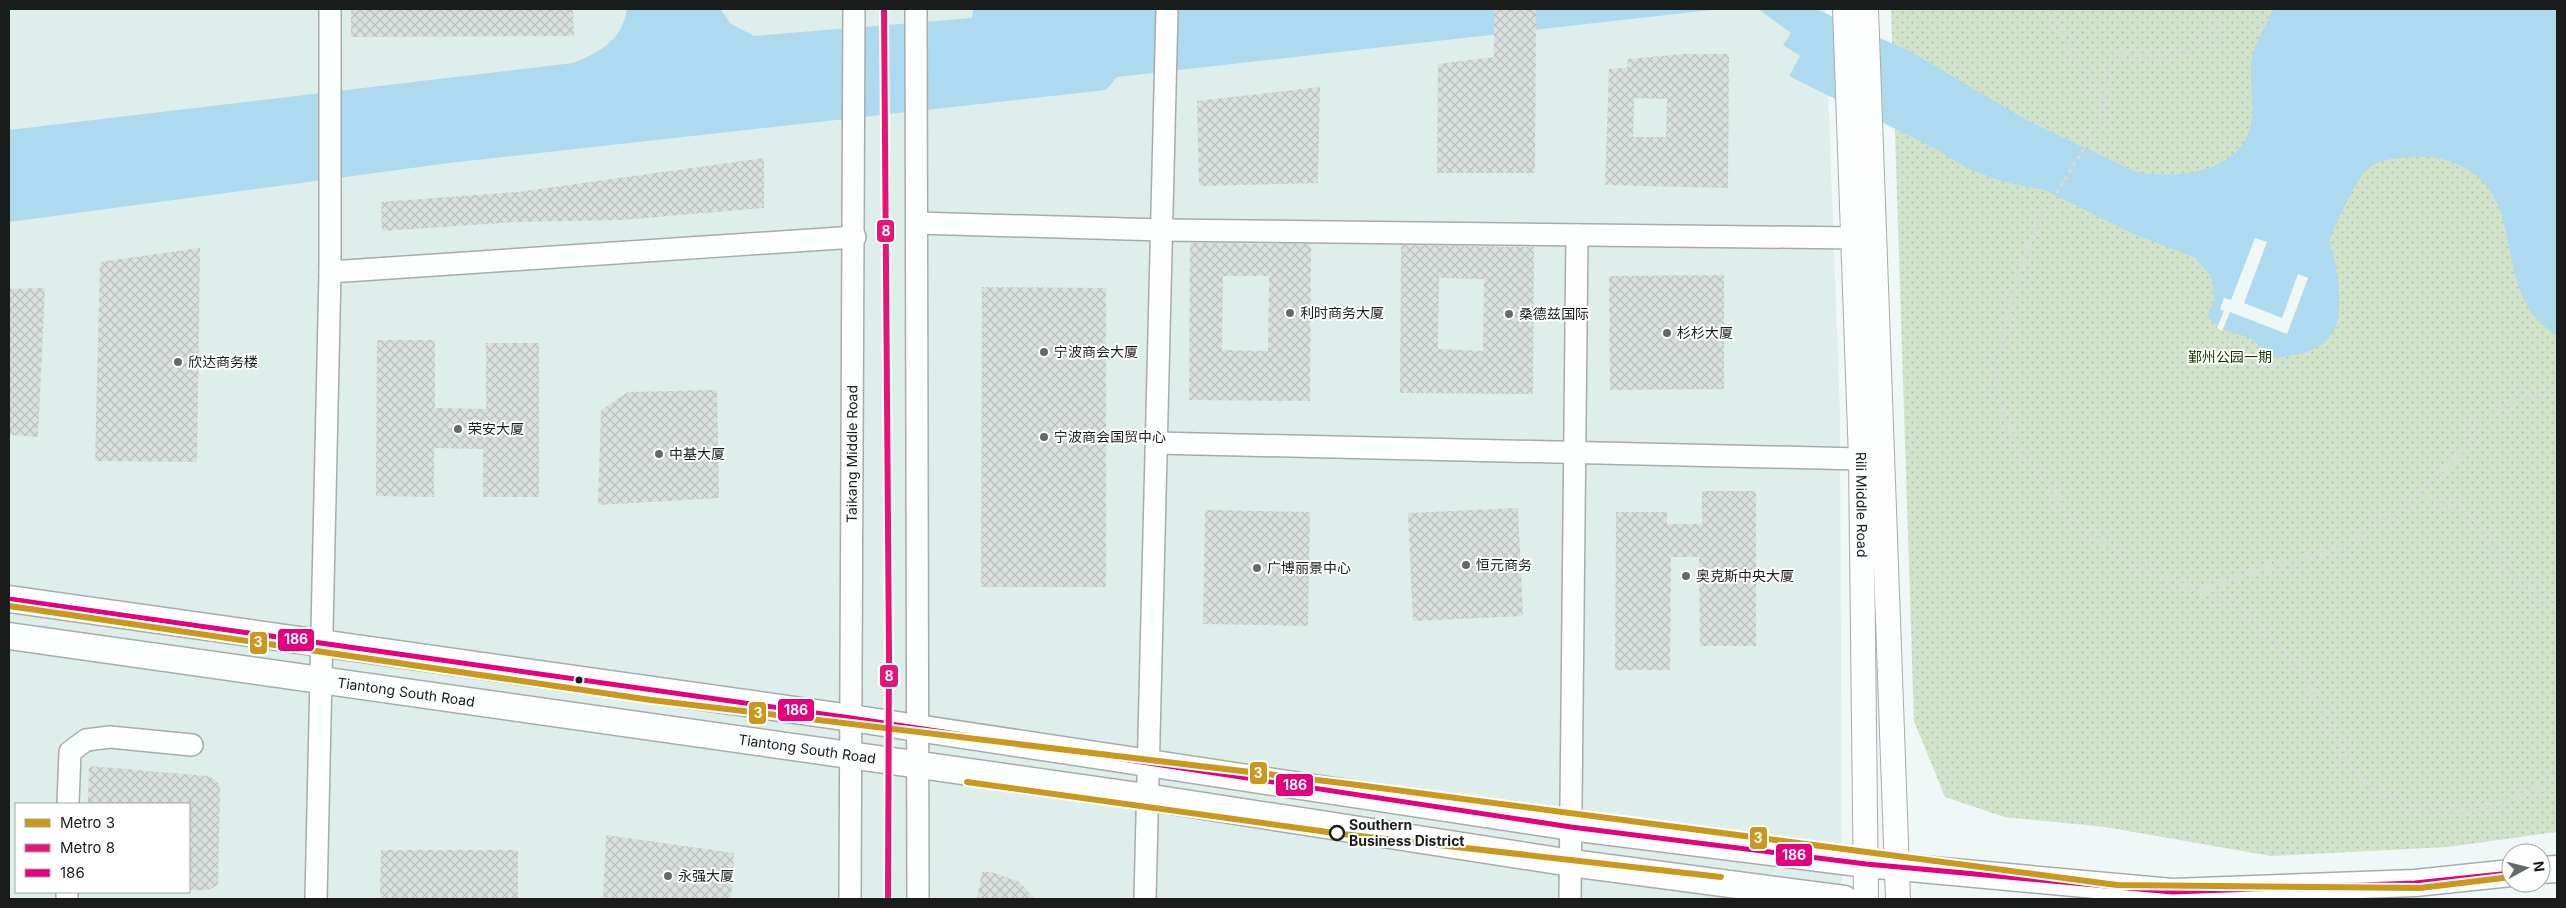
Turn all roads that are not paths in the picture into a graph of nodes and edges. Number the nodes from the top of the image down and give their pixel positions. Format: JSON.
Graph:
{"nodes":[{"id":1,"x":330,"y":9,"type":"edge"},
{"id":2,"x":854,"y":9,"type":"edge"},
{"id":3,"x":916,"y":9,"type":"edge"},
{"id":4,"x":1167,"y":9,"type":"edge"},
{"id":5,"x":1852,"y":10,"type":"edge"},
{"id":6,"x":917,"y":223,"type":"junction"},
{"id":7,"x":1162,"y":230,"type":"junction"},
{"id":8,"x":1577,"y":235,"type":"junction"},
{"id":9,"x":855,"y":237,"type":"junction"},
{"id":10,"x":1854,"y":238,"type":"junction"},
{"id":11,"x":330,"y":272,"type":"junction"},
{"id":12,"x":1156,"y":443,"type":"junction"},
{"id":13,"x":1575,"y":452,"type":"junction"},
{"id":14,"x":1862,"y":459,"type":"junction"},
{"id":15,"x":9,"y":599,"type":"edge"},
{"id":16,"x":9,"y":636,"type":"edge"},
{"id":17,"x":321,"y":643,"type":"junction"},
{"id":18,"x":320,"y":680,"type":"junction"},
{"id":19,"x":851,"y":718,"type":"junction"},
{"id":20,"x":918,"y":728,"type":"junction"},
{"id":21,"x":192,"y":745,"type":"dead end"},
{"id":22,"x":851,"y":757,"type":"junction"},
{"id":23,"x":1147,"y":763,"type":"junction"},
{"id":24,"x":918,"y":766,"type":"junction"},
{"id":25,"x":1146,"y":797,"type":"junction"},
{"id":26,"x":68,"y":803,"type":"edge"},
{"id":27,"x":1571,"y":827,"type":"junction"},
{"id":28,"x":1571,"y":863,"type":"junction"},
{"id":29,"x":1866,"y":864,"type":"junction"},
{"id":30,"x":1897,"y":866,"type":"junction"},
{"id":31,"x":2501,"y":874,"type":"edge"},
{"id":32,"x":316,"y":899,"type":"edge"},
{"id":33,"x":850,"y":899,"type":"edge"},
{"id":34,"x":918,"y":899,"type":"edge"},
{"id":35,"x":1145,"y":899,"type":"edge"},
{"id":36,"x":1570,"y":899,"type":"edge"},
{"id":37,"x":1844,"y":899,"type":"edge"},
{"id":38,"x":1866,"y":899,"type":"edge"},
{"id":39,"x":1898,"y":899,"type":"edge"}],
"edges":[{"from":1,"to":11,"type":"street"},
{"from":2,"to":9,"type":"street","name":"Taikang Middle Road"},
{"from":3,"to":6,"type":"street"},
{"from":4,"to":7,"type":"street"},
{"from":5,"to":10,"type":"main road","name":"Rili Middle Road"},
{"from":5,"to":30,"type":"main road","name":"Rili Middle Road"},
{"from":6,"to":7,"type":"street"},
{"from":6,"to":20,"type":"street"},
{"from":7,"to":8,"type":"street"},
{"from":7,"to":12,"type":"street"},
{"from":8,"to":10,"type":"street"},
{"from":8,"to":13,"type":"street"},
{"from":9,"to":11,"type":"street"},
{"from":9,"to":19,"type":"street","name":"Taikang Middle Road"},
{"from":10,"to":14,"type":"main road","name":"Rili Middle Road"},
{"from":11,"to":17,"type":"street"},
{"from":12,"to":13,"type":"street"},
{"from":12,"to":23,"type":"street"},
{"from":13,"to":14,"type":"street"},
{"from":13,"to":27,"type":"street"},
{"from":14,"to":29,"type":"main road","name":"Rili Middle Road"},
{"from":15,"to":17,"type":"main road"},
{"from":16,"to":18,"type":"main road","name":"Tiantong South Road"},
{"from":17,"to":18,"type":"street"},
{"from":17,"to":19,"type":"main road"},
{"from":18,"to":22,"type":"main road","name":"Tiantong South Road"},
{"from":18,"to":32,"type":"street"},
{"from":19,"to":20,"type":"main road"},
{"from":19,"to":22,"type":"street","name":"Taikang Middle Road"},
{"from":20,"to":23,"type":"main road"},
{"from":20,"to":24,"type":"street"},
{"from":21,"to":26,"type":"street"},
{"from":22,"to":24,"type":"main road","name":"Tiantong South Road"},
{"from":22,"to":33,"type":"street","name":"Taikang Middle Road"},
{"from":23,"to":25,"type":"street"},
{"from":23,"to":27,"type":"main road"},
{"from":24,"to":25,"type":"main road","name":"Tiantong South Road"},
{"from":24,"to":34,"type":"street"},
{"from":25,"to":28,"type":"main road","name":"Tiantong South Road"},
{"from":25,"to":35,"type":"street"},
{"from":27,"to":28,"type":"street"},
{"from":27,"to":29,"type":"main road"},
{"from":28,"to":36,"type":"street"},
{"from":28,"to":37,"type":"main road","name":"Tiantong South Road"},
{"from":29,"to":30,"type":"main road"},
{"from":29,"to":38,"type":"main road","name":"Rili Middle Road"},
{"from":30,"to":31,"type":"main road"},
{"from":30,"to":39,"type":"main road","name":"Rili Middle Road"}]}
